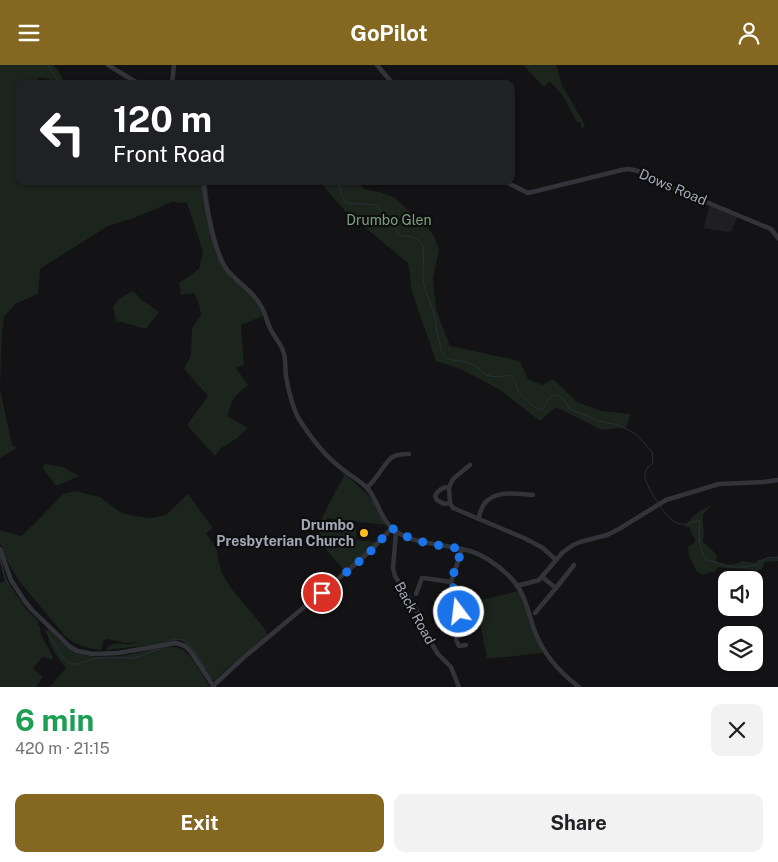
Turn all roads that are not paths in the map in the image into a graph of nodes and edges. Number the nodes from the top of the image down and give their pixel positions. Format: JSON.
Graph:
{"nodes":[{"id":1,"x":108,"y":65,"type":"edge"},
{"id":2,"x":174,"y":65,"type":"edge"},
{"id":3,"x":377,"y":65,"type":"edge"},
{"id":4,"x":132,"y":80,"type":"edge"},
{"id":5,"x":172,"y":80,"type":"edge"},
{"id":6,"x":390,"y":80,"type":"edge"},
{"id":7,"x":203,"y":185,"type":"edge"},
{"id":8,"x":512,"y":185,"type":"edge"},
{"id":9,"x":778,"y":238,"type":"edge"},
{"id":10,"x":410,"y":454,"type":"dead end"},
{"id":11,"x":470,"y":465,"type":"dead end"},
{"id":12,"x":778,"y":480,"type":"edge"},
{"id":13,"x":449,"y":487,"type":"junction"},
{"id":14,"x":367,"y":488,"type":"junction"},
{"id":15,"x":525,"y":488,"type":"dead end"},
{"id":16,"x":525,"y":494,"type":"junction"},
{"id":17,"x":533,"y":495,"type":"dead end"},
{"id":18,"x":450,"y":503,"type":"junction"},
{"id":19,"x":478,"y":519,"type":"junction"},
{"id":20,"x":392,"y":528,"type":"junction"},
{"id":21,"x":396,"y":531,"type":"junction"},
{"id":22,"x":0,"y":549,"type":"edge"},
{"id":23,"x":462,"y":549,"type":"junction"},
{"id":24,"x":556,"y":561,"type":"junction"},
{"id":25,"x":574,"y":565,"type":"dead end"},
{"id":26,"x":565,"y":566,"type":"dead end"},
{"id":27,"x":571,"y":570,"type":"junction"},
{"id":28,"x":542,"y":577,"type":"junction"},
{"id":29,"x":451,"y":581,"type":"junction"},
{"id":30,"x":518,"y":586,"type":"junction"},
{"id":31,"x":556,"y":588,"type":"junction"},
{"id":32,"x":416,"y":594,"type":"dead end"},
{"id":33,"x":436,"y":602,"type":"dead end"},
{"id":34,"x":533,"y":605,"type":"dead end"},
{"id":35,"x":459,"y":612,"type":"junction"},
{"id":36,"x":466,"y":645,"type":"dead end"},
{"id":37,"x":213,"y":687,"type":"edge"},
{"id":38,"x":459,"y":687,"type":"edge"},
{"id":39,"x":579,"y":687,"type":"edge"}],
"edges":[{"from":1,"to":4,"type":"street"},
{"from":2,"to":5,"type":"street"},
{"from":3,"to":6,"type":"street"},
{"from":7,"to":14,"type":"street"},
{"from":8,"to":9,"type":"street","name":"Dows Road"},
{"from":10,"to":14,"type":"street"},
{"from":11,"to":13,"type":"street"},
{"from":12,"to":24,"type":"street"},
{"from":13,"to":18,"type":"street"},
{"from":13,"to":18,"type":"street"},
{"from":14,"to":20,"type":"street"},
{"from":15,"to":16,"type":"street"},
{"from":16,"to":17,"type":"street"},
{"from":16,"to":19,"type":"street"},
{"from":18,"to":19,"type":"street"},
{"from":19,"to":24,"type":"street"},
{"from":20,"to":21,"type":"street"},
{"from":20,"to":37,"type":"street"},
{"from":21,"to":23,"type":"street"},
{"from":21,"to":38,"type":"street","name":"Back Road"},
{"from":22,"to":37,"type":"street"},
{"from":23,"to":29,"type":"street"},
{"from":23,"to":30,"type":"street"},
{"from":24,"to":28,"type":"street"},
{"from":25,"to":27,"type":"street"},
{"from":26,"to":27,"type":"street"},
{"from":27,"to":31,"type":"street"},
{"from":28,"to":30,"type":"street"},
{"from":28,"to":31,"type":"street"},
{"from":29,"to":32,"type":"street"},
{"from":29,"to":35,"type":"street"},
{"from":30,"to":39,"type":"street"},
{"from":31,"to":34,"type":"street"},
{"from":33,"to":35,"type":"street"},
{"from":35,"to":36,"type":"street"}]}
